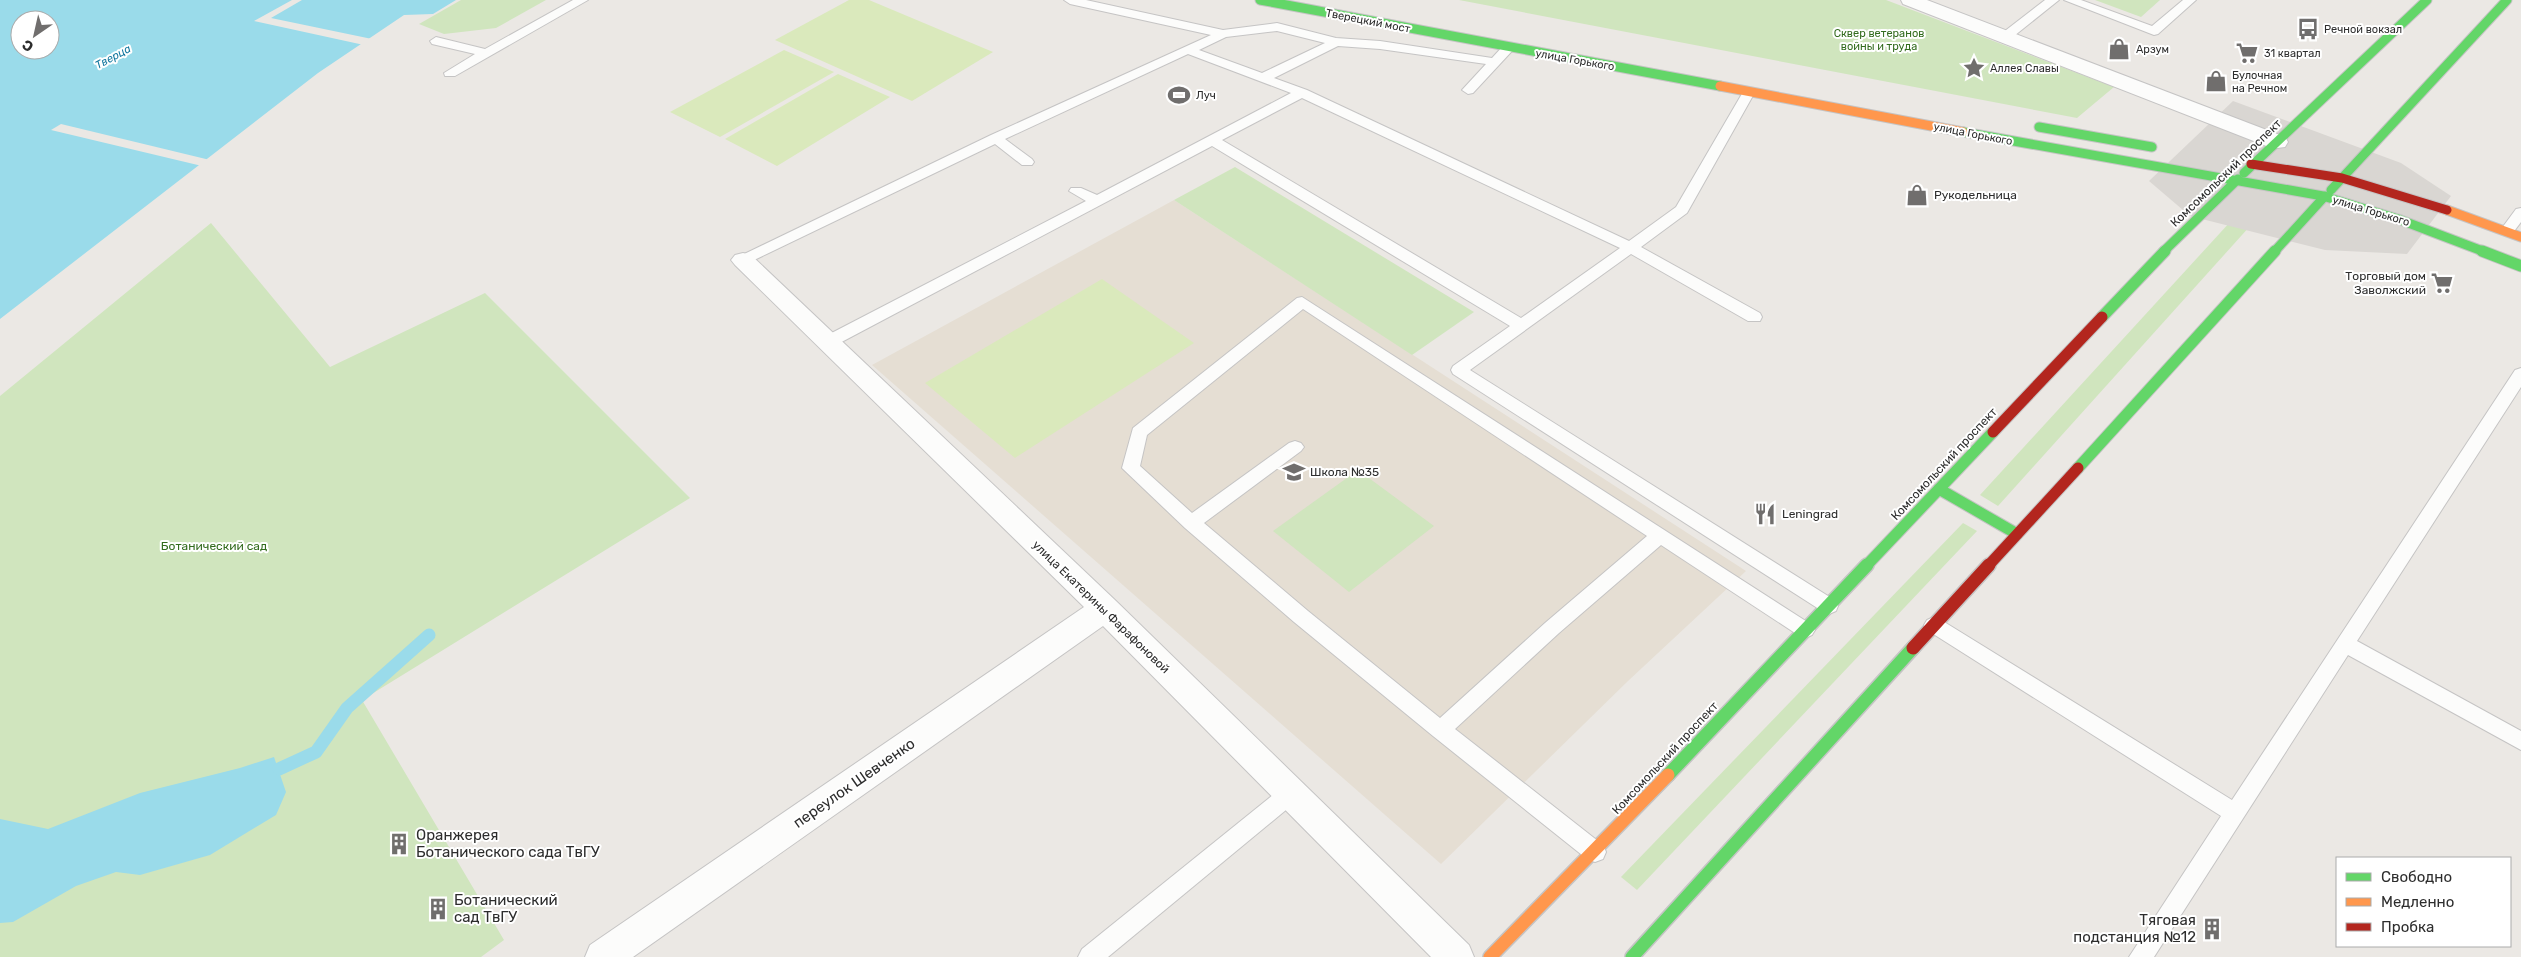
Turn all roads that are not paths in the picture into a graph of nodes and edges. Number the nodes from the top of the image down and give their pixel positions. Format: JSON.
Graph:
{"nodes":[{"id":1,"x":582,"y":0,"type":"edge"},
{"id":2,"x":1070,"y":0,"type":"edge"},
{"id":3,"x":1260,"y":0,"type":"edge"},
{"id":4,"x":1324,"y":0,"type":"edge"},
{"id":5,"x":1910,"y":0,"type":"edge"},
{"id":6,"x":2053,"y":0,"type":"edge"},
{"id":7,"x":2070,"y":0,"type":"edge"},
{"id":8,"x":2190,"y":0,"type":"edge"},
{"id":9,"x":2427,"y":0,"type":"edge"},
{"id":10,"x":2507,"y":0,"type":"edge"},
{"id":11,"x":1418,"y":31,"type":"joint"},
{"id":12,"x":1491,"y":31,"type":"dead end"},
{"id":13,"x":1223,"y":34,"type":"junction"},
{"id":14,"x":2005,"y":37,"type":"junction"},
{"id":15,"x":436,"y":41,"type":"dead end"},
{"id":16,"x":1336,"y":42,"type":"junction"},
{"id":17,"x":1508,"y":48,"type":"junction"},
{"id":18,"x":1188,"y":50,"type":"junction"},
{"id":19,"x":487,"y":53,"type":"junction"},
{"id":20,"x":1495,"y":62,"type":"junction"},
{"id":21,"x":450,"y":73,"type":"dead end"},
{"id":22,"x":1263,"y":78,"type":"junction"},
{"id":23,"x":1468,"y":90,"type":"dead end"},
{"id":24,"x":1749,"y":92,"type":"junction"},
{"id":25,"x":1302,"y":93,"type":"junction"},
{"id":26,"x":2032,"y":125,"type":"dead end"},
{"id":27,"x":996,"y":138,"type":"junction"},
{"id":28,"x":1212,"y":140,"type":"junction"},
{"id":29,"x":2277,"y":142,"type":"junction"},
{"id":30,"x":2163,"y":149,"type":"dead end"},
{"id":31,"x":2236,"y":161,"type":"dead end"},
{"id":32,"x":1027,"y":162,"type":"dead end"},
{"id":33,"x":2254,"y":164,"type":"junction"},
{"id":34,"x":2342,"y":178,"type":"junction"},
{"id":35,"x":2238,"y":179,"type":"junction"},
{"id":36,"x":1076,"y":191,"type":"dead end"},
{"id":37,"x":2325,"y":196,"type":"junction"},
{"id":38,"x":1096,"y":200,"type":"junction"},
{"id":39,"x":2521,"y":212,"type":"edge"},
{"id":40,"x":2507,"y":232,"type":"junction"},
{"id":41,"x":2521,"y":237,"type":"edge"},
{"id":42,"x":1630,"y":247,"type":"junction"},
{"id":43,"x":743,"y":260,"type":"joint"},
{"id":44,"x":2521,"y":266,"type":"edge"},
{"id":45,"x":1754,"y":317,"type":"dead end"},
{"id":46,"x":1521,"y":325,"type":"junction"},
{"id":47,"x":828,"y":342,"type":"junction"},
{"id":48,"x":2521,"y":374,"type":"edge"},
{"id":49,"x":1295,"y":447,"type":"dead end"},
{"id":50,"x":1939,"y":489,"type":"junction"},
{"id":51,"x":1191,"y":523,"type":"junction"},
{"id":52,"x":2017,"y":534,"type":"junction"},
{"id":53,"x":1660,"y":536,"type":"junction"},
{"id":54,"x":1829,"y":606,"type":"junction"},
{"id":55,"x":1105,"y":609,"type":"junction"},
{"id":56,"x":1934,"y":624,"type":"junction"},
{"id":57,"x":1805,"y":630,"type":"junction"},
{"id":58,"x":2345,"y":644,"type":"junction"},
{"id":59,"x":1440,"y":730,"type":"junction"},
{"id":60,"x":2521,"y":741,"type":"edge"},
{"id":61,"x":1292,"y":793,"type":"junction"},
{"id":62,"x":2235,"y":813,"type":"junction"},
{"id":63,"x":1595,"y":852,"type":"junction"},
{"id":64,"x":603,"y":957,"type":"edge"},
{"id":65,"x":1090,"y":957,"type":"edge"},
{"id":66,"x":1456,"y":957,"type":"edge"},
{"id":67,"x":1490,"y":957,"type":"edge"},
{"id":68,"x":1632,"y":957,"type":"edge"},
{"id":69,"x":2141,"y":957,"type":"edge"}],
"edges":[{"from":1,"to":19,"type":"lane"},
{"from":2,"to":13,"type":"lane"},
{"from":3,"to":11,"type":"main road","name":"Тверецкий мост"},
{"from":4,"to":12,"type":"main road","name":"Тверецкий мост"},
{"from":5,"to":14,"type":"street"},
{"from":6,"to":14,"type":"lane"},
{"from":7,"to":8,"type":"lane"},
{"from":9,"to":29,"type":"main road","name":"Комсомольский проспект"},
{"from":10,"to":34,"type":"main road"},
{"from":11,"to":17,"type":"main road","name":"улица Горького"},
{"from":13,"to":16,"type":"lane"},
{"from":13,"to":18,"type":"lane"},
{"from":14,"to":29,"type":"street"},
{"from":15,"to":19,"type":"lane"},
{"from":16,"to":20,"type":"lane"},
{"from":16,"to":22,"type":"lane"},
{"from":17,"to":20,"type":"lane"},
{"from":17,"to":24,"type":"main road","name":"улица Горького"},
{"from":18,"to":22,"type":"lane"},
{"from":18,"to":27,"type":"lane"},
{"from":19,"to":21,"type":"lane"},
{"from":20,"to":23,"type":"lane"},
{"from":22,"to":25,"type":"lane"},
{"from":24,"to":35,"type":"main road","name":"улица Горького"},
{"from":24,"to":42,"type":"lane"},
{"from":25,"to":28,"type":"lane"},
{"from":25,"to":42,"type":"lane"},
{"from":26,"to":30,"type":"main road"},
{"from":27,"to":32,"type":"lane"},
{"from":27,"to":43,"type":"lane"},
{"from":28,"to":38,"type":"lane"},
{"from":28,"to":46,"type":"lane"},
{"from":29,"to":33,"type":"main road","name":"Комсомольский проспект"},
{"from":31,"to":33,"type":"main road","name":"улица Горького"},
{"from":33,"to":34,"type":"main road","name":"улица Горького"},
{"from":33,"to":35,"type":"main road","name":"Комсомольский проспект"},
{"from":34,"to":37,"type":"main road"},
{"from":34,"to":40,"type":"main road","name":"улица Горького"},
{"from":35,"to":37,"type":"main road","name":"улица Горького"},
{"from":35,"to":50,"type":"main road","name":"Комсомольский проспект"},
{"from":36,"to":38,"type":"lane"},
{"from":37,"to":44,"type":"main road","name":"улица Горького"},
{"from":37,"to":52,"type":"main road"},
{"from":38,"to":47,"type":"lane"},
{"from":39,"to":40,"type":"lane"},
{"from":40,"to":41,"type":"main road","name":"улица Горького"},
{"from":42,"to":45,"type":"lane"},
{"from":42,"to":46,"type":"lane"},
{"from":43,"to":47,"type":"street","name":"улица Екатерины Фарафоновой"},
{"from":46,"to":54,"type":"lane"},
{"from":47,"to":55,"type":"street","name":"улица Екатерины Фарафоновой"},
{"from":48,"to":58,"type":"lane"},
{"from":49,"to":51,"type":"lane"},
{"from":50,"to":52,"type":"main road"},
{"from":50,"to":54,"type":"main road","name":"Комсомольский проспект"},
{"from":51,"to":53,"type":"lane"},
{"from":51,"to":59,"type":"lane"},
{"from":52,"to":56,"type":"main road"},
{"from":53,"to":57,"type":"lane"},
{"from":53,"to":59,"type":"lane"},
{"from":54,"to":57,"type":"main road","name":"Комсомольский проспект"},
{"from":55,"to":61,"type":"street","name":"улица Екатерины Фарафоновой"},
{"from":55,"to":64,"type":"street","name":"переулок Шевченко"},
{"from":56,"to":62,"type":"lane"},
{"from":56,"to":68,"type":"main road"},
{"from":57,"to":63,"type":"main road","name":"Комсомольский проспект"},
{"from":58,"to":60,"type":"lane"},
{"from":58,"to":62,"type":"lane"},
{"from":59,"to":63,"type":"lane"},
{"from":61,"to":65,"type":"lane"},
{"from":61,"to":66,"type":"street","name":"улица Екатерины Фарафоновой"},
{"from":62,"to":69,"type":"lane"},
{"from":63,"to":67,"type":"main road","name":"Комсомольский проспект"}]}
